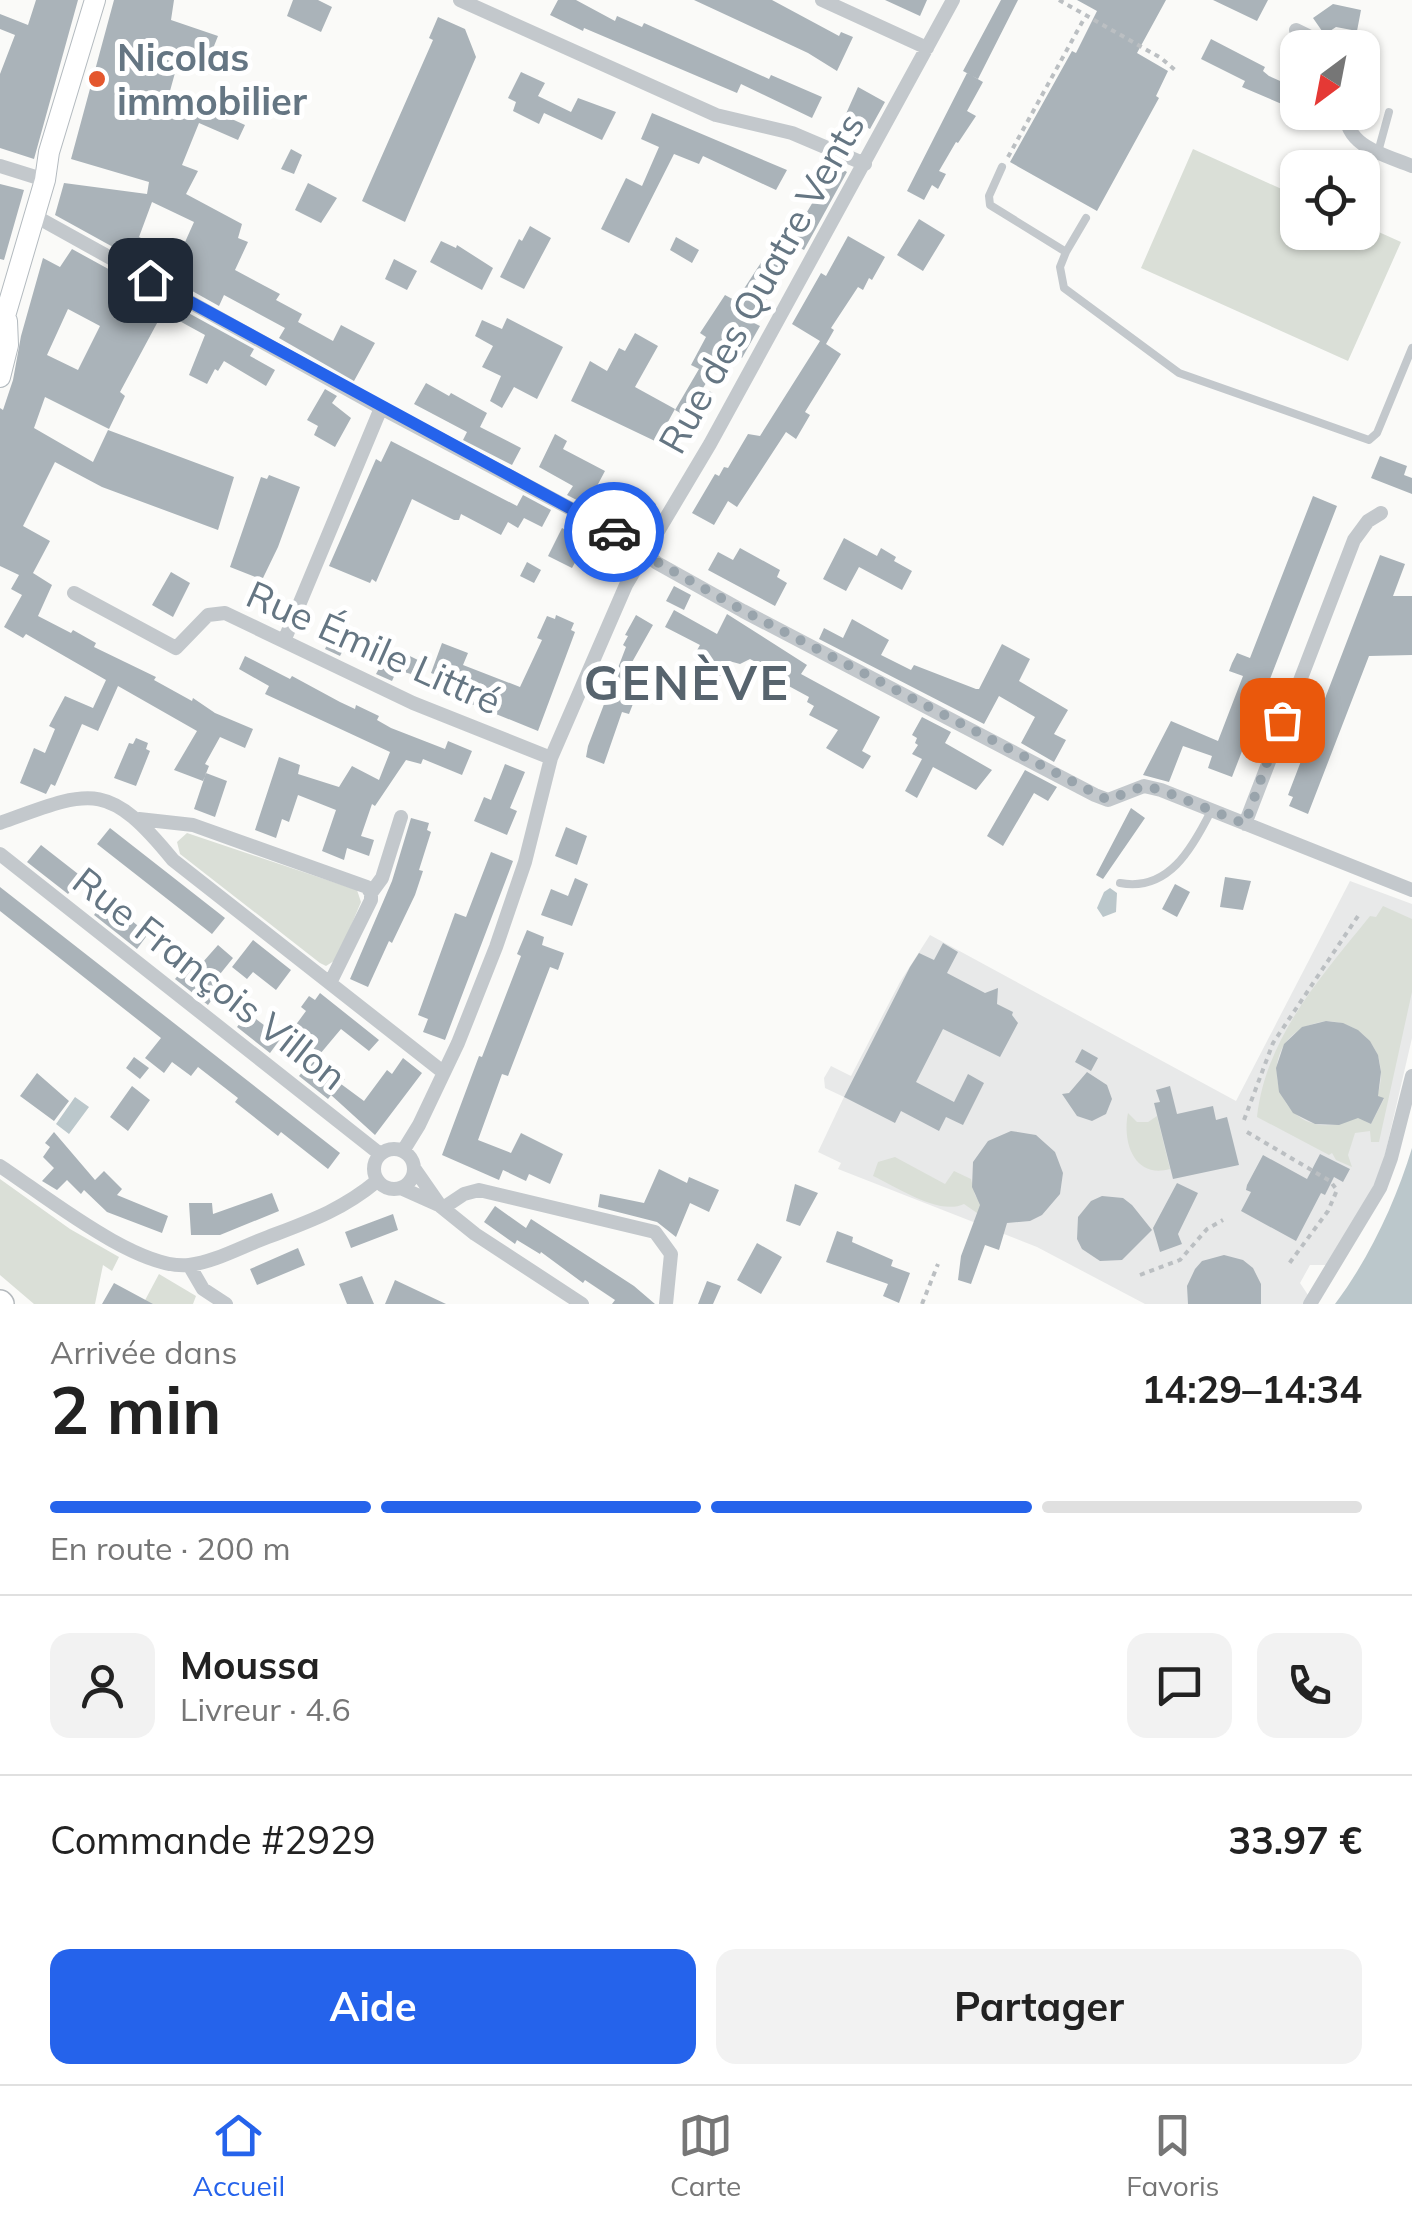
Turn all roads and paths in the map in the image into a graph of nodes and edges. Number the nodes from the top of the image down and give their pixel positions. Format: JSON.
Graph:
{"nodes":[{"id":1,"x":95,"y":0,"type":"edge"},
{"id":2,"x":460,"y":0,"type":"edge"},
{"id":3,"x":822,"y":0,"type":"edge"},
{"id":4,"x":953,"y":0,"type":"edge"},
{"id":5,"x":1059,"y":0,"type":"edge"},
{"id":6,"x":1085,"y":17,"type":"junction"},
{"id":7,"x":927,"y":48,"type":"junction"},
{"id":8,"x":1175,"y":70,"type":"dead end"},
{"id":9,"x":1390,"y":112,"type":"dead end"},
{"id":10,"x":1348,"y":130,"type":"edge"},
{"id":11,"x":1374,"y":150,"type":"edge"},
{"id":12,"x":1379,"y":150,"type":"edge"},
{"id":13,"x":1380,"y":153,"type":"edge"},
{"id":14,"x":865,"y":164,"type":"junction"},
{"id":15,"x":0,"y":166,"type":"edge"},
{"id":16,"x":1412,"y":166,"type":"edge"},
{"id":17,"x":1002,"y":167,"type":"joint"},
{"id":18,"x":45,"y":180,"type":"junction"},
{"id":19,"x":35,"y":216,"type":"junction"},
{"id":20,"x":1086,"y":218,"type":"dead end"},
{"id":21,"x":1066,"y":252,"type":"junction"},
{"id":22,"x":3,"y":326,"type":"edge"},
{"id":23,"x":1412,"y":348,"type":"edge"},
{"id":24,"x":0,"y":377,"type":"edge"},
{"id":25,"x":382,"y":408,"type":"junction"},
{"id":26,"x":1382,"y":514,"type":"dead end"},
{"id":27,"x":644,"y":553,"type":"junction"},
{"id":28,"x":74,"y":593,"type":"dead end"},
{"id":29,"x":284,"y":641,"type":"junction"},
{"id":30,"x":551,"y":758,"type":"junction"},
{"id":31,"x":1211,"y":810,"type":"junction"},
{"id":32,"x":401,"y":817,"type":"dead end"},
{"id":33,"x":139,"y":819,"type":"junction"},
{"id":34,"x":0,"y":823,"type":"edge"},
{"id":35,"x":1245,"y":824,"type":"junction"},
{"id":36,"x":0,"y":854,"type":"edge"},
{"id":37,"x":1120,"y":882,"type":"dead end"},
{"id":38,"x":1412,"y":890,"type":"edge"},
{"id":39,"x":371,"y":893,"type":"junction"},
{"id":40,"x":1358,"y":916,"type":"dead end"},
{"id":41,"x":330,"y":983,"type":"junction"},
{"id":42,"x":443,"y":1072,"type":"junction"},
{"id":43,"x":1412,"y":1076,"type":"edge"},
{"id":44,"x":1244,"y":1120,"type":"dead end"},
{"id":45,"x":1247,"y":1132,"type":"dead end"},
{"id":46,"x":403,"y":1151,"type":"junction"},
{"id":47,"x":380,"y":1154,"type":"junction"},
{"id":48,"x":0,"y":1166,"type":"edge"},
{"id":49,"x":414,"y":1168,"type":"junction"},
{"id":50,"x":377,"y":1181,"type":"junction"},
{"id":51,"x":400,"y":1188,"type":"junction"},
{"id":52,"x":441,"y":1206,"type":"junction"},
{"id":53,"x":1223,"y":1220,"type":"dead end"},
{"id":54,"x":938,"y":1264,"type":"dead end"},
{"id":55,"x":188,"y":1265,"type":"junction"},
{"id":56,"x":1288,"y":1265,"type":"dead end"},
{"id":57,"x":1140,"y":1275,"type":"dead end"},
{"id":58,"x":226,"y":1304,"type":"edge"},
{"id":59,"x":582,"y":1304,"type":"edge"},
{"id":60,"x":666,"y":1304,"type":"edge"},
{"id":61,"x":922,"y":1304,"type":"edge"},
{"id":62,"x":1310,"y":1304,"type":"edge"}],
"edges":[{"from":1,"to":18,"type":"main road"},
{"from":2,"to":14,"type":"street"},
{"from":3,"to":7,"type":"street"},
{"from":4,"to":7,"type":"street","name":"Rue des Quatre Vents"},
{"from":5,"to":6,"type":"path"},
{"from":6,"to":8,"type":"path"},
{"from":6,"to":17,"type":"path"},
{"from":7,"to":14,"type":"street","name":"Rue des Quatre Vents"},
{"from":9,"to":12,"type":"lane"},
{"from":10,"to":11,"type":"street"},
{"from":13,"to":16,"type":"street"},
{"from":14,"to":27,"type":"street","name":"Rue des Quatre Vents"},
{"from":15,"to":18,"type":"street"},
{"from":17,"to":21,"type":"lane"},
{"from":18,"to":19,"type":"main road"},
{"from":19,"to":22,"type":"main road"},
{"from":19,"to":25,"type":"street"},
{"from":20,"to":21,"type":"lane"},
{"from":21,"to":23,"type":"lane"},
{"from":22,"to":24,"type":"main road"},
{"from":25,"to":27,"type":"street"},
{"from":25,"to":29,"type":"street"},
{"from":26,"to":35,"type":"street"},
{"from":27,"to":30,"type":"street","name":"Rue des Quatre Vents"},
{"from":27,"to":31,"type":"street"},
{"from":28,"to":29,"type":"street","name":"Rue Émile Littré"},
{"from":29,"to":30,"type":"street","name":"Rue Émile Littré"},
{"from":30,"to":42,"type":"street","name":"Rue des Quatre Vents"},
{"from":31,"to":35,"type":"street"},
{"from":31,"to":37,"type":"lane"},
{"from":32,"to":39,"type":"street"},
{"from":33,"to":34,"type":"street"},
{"from":33,"to":39,"type":"street"},
{"from":33,"to":41,"type":"street"},
{"from":35,"to":38,"type":"street"},
{"from":36,"to":47,"type":"street","name":"Rue François Villon"},
{"from":39,"to":41,"type":"street"},
{"from":40,"to":44,"type":"path"},
{"from":41,"to":42,"type":"street"},
{"from":42,"to":46,"type":"street","name":"Rue des Quatre Vents"},
{"from":43,"to":62,"type":"street"},
{"from":45,"to":56,"type":"path"},
{"from":46,"to":47,"type":"street"},
{"from":46,"to":49,"type":"street"},
{"from":47,"to":50,"type":"street"},
{"from":48,"to":55,"type":"street"},
{"from":49,"to":51,"type":"street"},
{"from":49,"to":52,"type":"street"},
{"from":50,"to":51,"type":"street"},
{"from":50,"to":55,"type":"street"},
{"from":51,"to":52,"type":"street"},
{"from":52,"to":59,"type":"street"},
{"from":52,"to":60,"type":"street"},
{"from":53,"to":57,"type":"path"},
{"from":54,"to":61,"type":"path"},
{"from":55,"to":58,"type":"street"}]}
